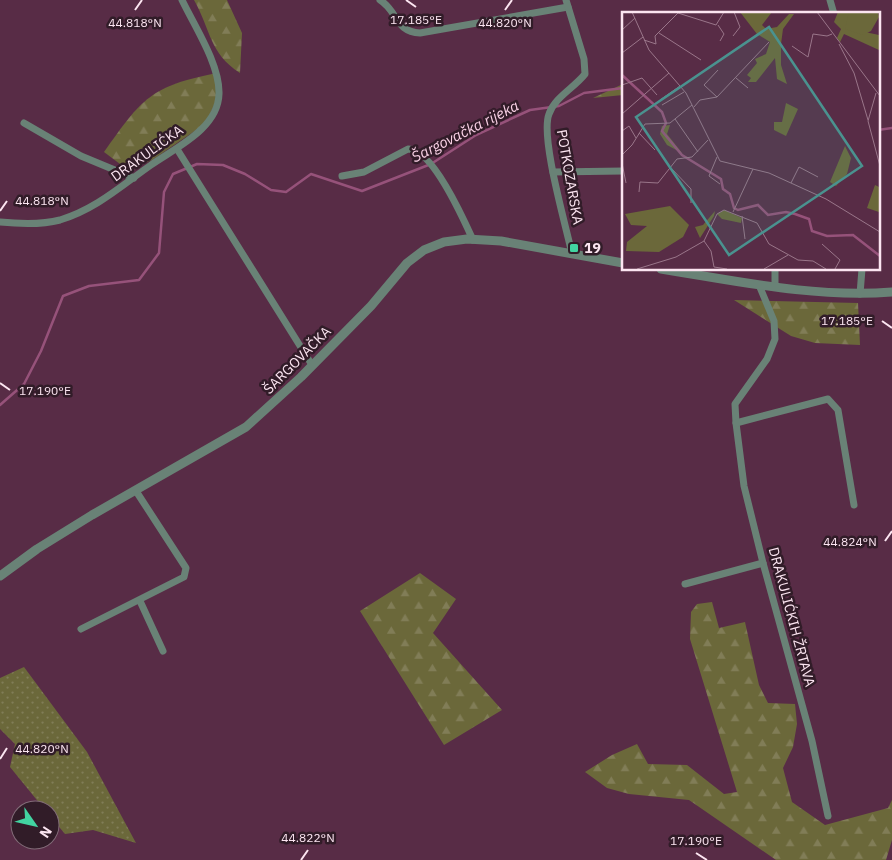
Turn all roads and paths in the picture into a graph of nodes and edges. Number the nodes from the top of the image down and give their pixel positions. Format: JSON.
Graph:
{"nodes":[{"id":1,"x":182,"y":0,"type":"edge"},
{"id":2,"x":380,"y":0,"type":"edge"},
{"id":3,"x":567,"y":4,"type":"edge"},
{"id":4,"x":24,"y":123,"type":"dead end"},
{"id":5,"x":177,"y":150,"type":"junction"},
{"id":6,"x":622,"y":171,"type":"edge"},
{"id":7,"x":553,"y":172,"type":"junction"},
{"id":8,"x":342,"y":176,"type":"dead end"},
{"id":9,"x":134,"y":178,"type":"junction"},
{"id":10,"x":0,"y":222,"type":"edge"},
{"id":11,"x":473,"y":240,"type":"junction"},
{"id":12,"x":572,"y":254,"type":"junction"},
{"id":13,"x":622,"y":263,"type":"edge"},
{"id":14,"x":667,"y":270,"type":"edge"},
{"id":15,"x":776,"y":270,"type":"edge"},
{"id":16,"x":862,"y":270,"type":"edge"},
{"id":17,"x":759,"y":285,"type":"junction"},
{"id":18,"x":775,"y":287,"type":"junction"},
{"id":19,"x":892,"y":292,"type":"edge"},
{"id":20,"x":860,"y":294,"type":"junction"},
{"id":21,"x":312,"y":365,"type":"junction"},
{"id":22,"x":736,"y":423,"type":"junction"},
{"id":23,"x":136,"y":491,"type":"junction"},
{"id":24,"x":854,"y":505,"type":"dead end"},
{"id":25,"x":763,"y":563,"type":"junction"},
{"id":26,"x":0,"y":576,"type":"edge"},
{"id":27,"x":685,"y":584,"type":"dead end"},
{"id":28,"x":140,"y":601,"type":"junction"},
{"id":29,"x":81,"y":629,"type":"dead end"},
{"id":30,"x":163,"y":651,"type":"dead end"},
{"id":31,"x":828,"y":816,"type":"dead end"}],
"edges":[{"from":1,"to":5,"type":"street","name":"DRAKULIĆKA"},
{"from":2,"to":3,"type":"street"},
{"from":3,"to":7,"type":"street","name":"POTKOZARSKA"},
{"from":4,"to":9,"type":"street"},
{"from":5,"to":9,"type":"street","name":"DRAKULIĆKA"},
{"from":5,"to":21,"type":"street"},
{"from":6,"to":7,"type":"street"},
{"from":7,"to":12,"type":"street","name":"POTKOZARSKA"},
{"from":8,"to":11,"type":"street"},
{"from":9,"to":10,"type":"street","name":"DRAKULIĆKA"},
{"from":11,"to":12,"type":"street","name":"ŠARGOVAČKA"},
{"from":11,"to":21,"type":"street","name":"ŠARGOVAČKA"},
{"from":12,"to":13,"type":"street","name":"ŠARGOVAČKA"},
{"from":14,"to":17,"type":"street"},
{"from":15,"to":18,"type":"street"},
{"from":16,"to":20,"type":"street"},
{"from":17,"to":18,"type":"street"},
{"from":17,"to":22,"type":"street","name":"DRAKULIĆKIH ŽRTAVA"},
{"from":18,"to":20,"type":"street"},
{"from":19,"to":20,"type":"street"},
{"from":21,"to":23,"type":"street","name":"ŠARGOVAČKA"},
{"from":22,"to":24,"type":"street"},
{"from":22,"to":25,"type":"street","name":"DRAKULIĆKIH ŽRTAVA"},
{"from":23,"to":26,"type":"street","name":"ŠARGOVAČKA"},
{"from":23,"to":28,"type":"street"},
{"from":25,"to":27,"type":"street"},
{"from":25,"to":31,"type":"street","name":"DRAKULIĆKIH ŽRTAVA"},
{"from":28,"to":29,"type":"street"},
{"from":28,"to":30,"type":"street"}]}
